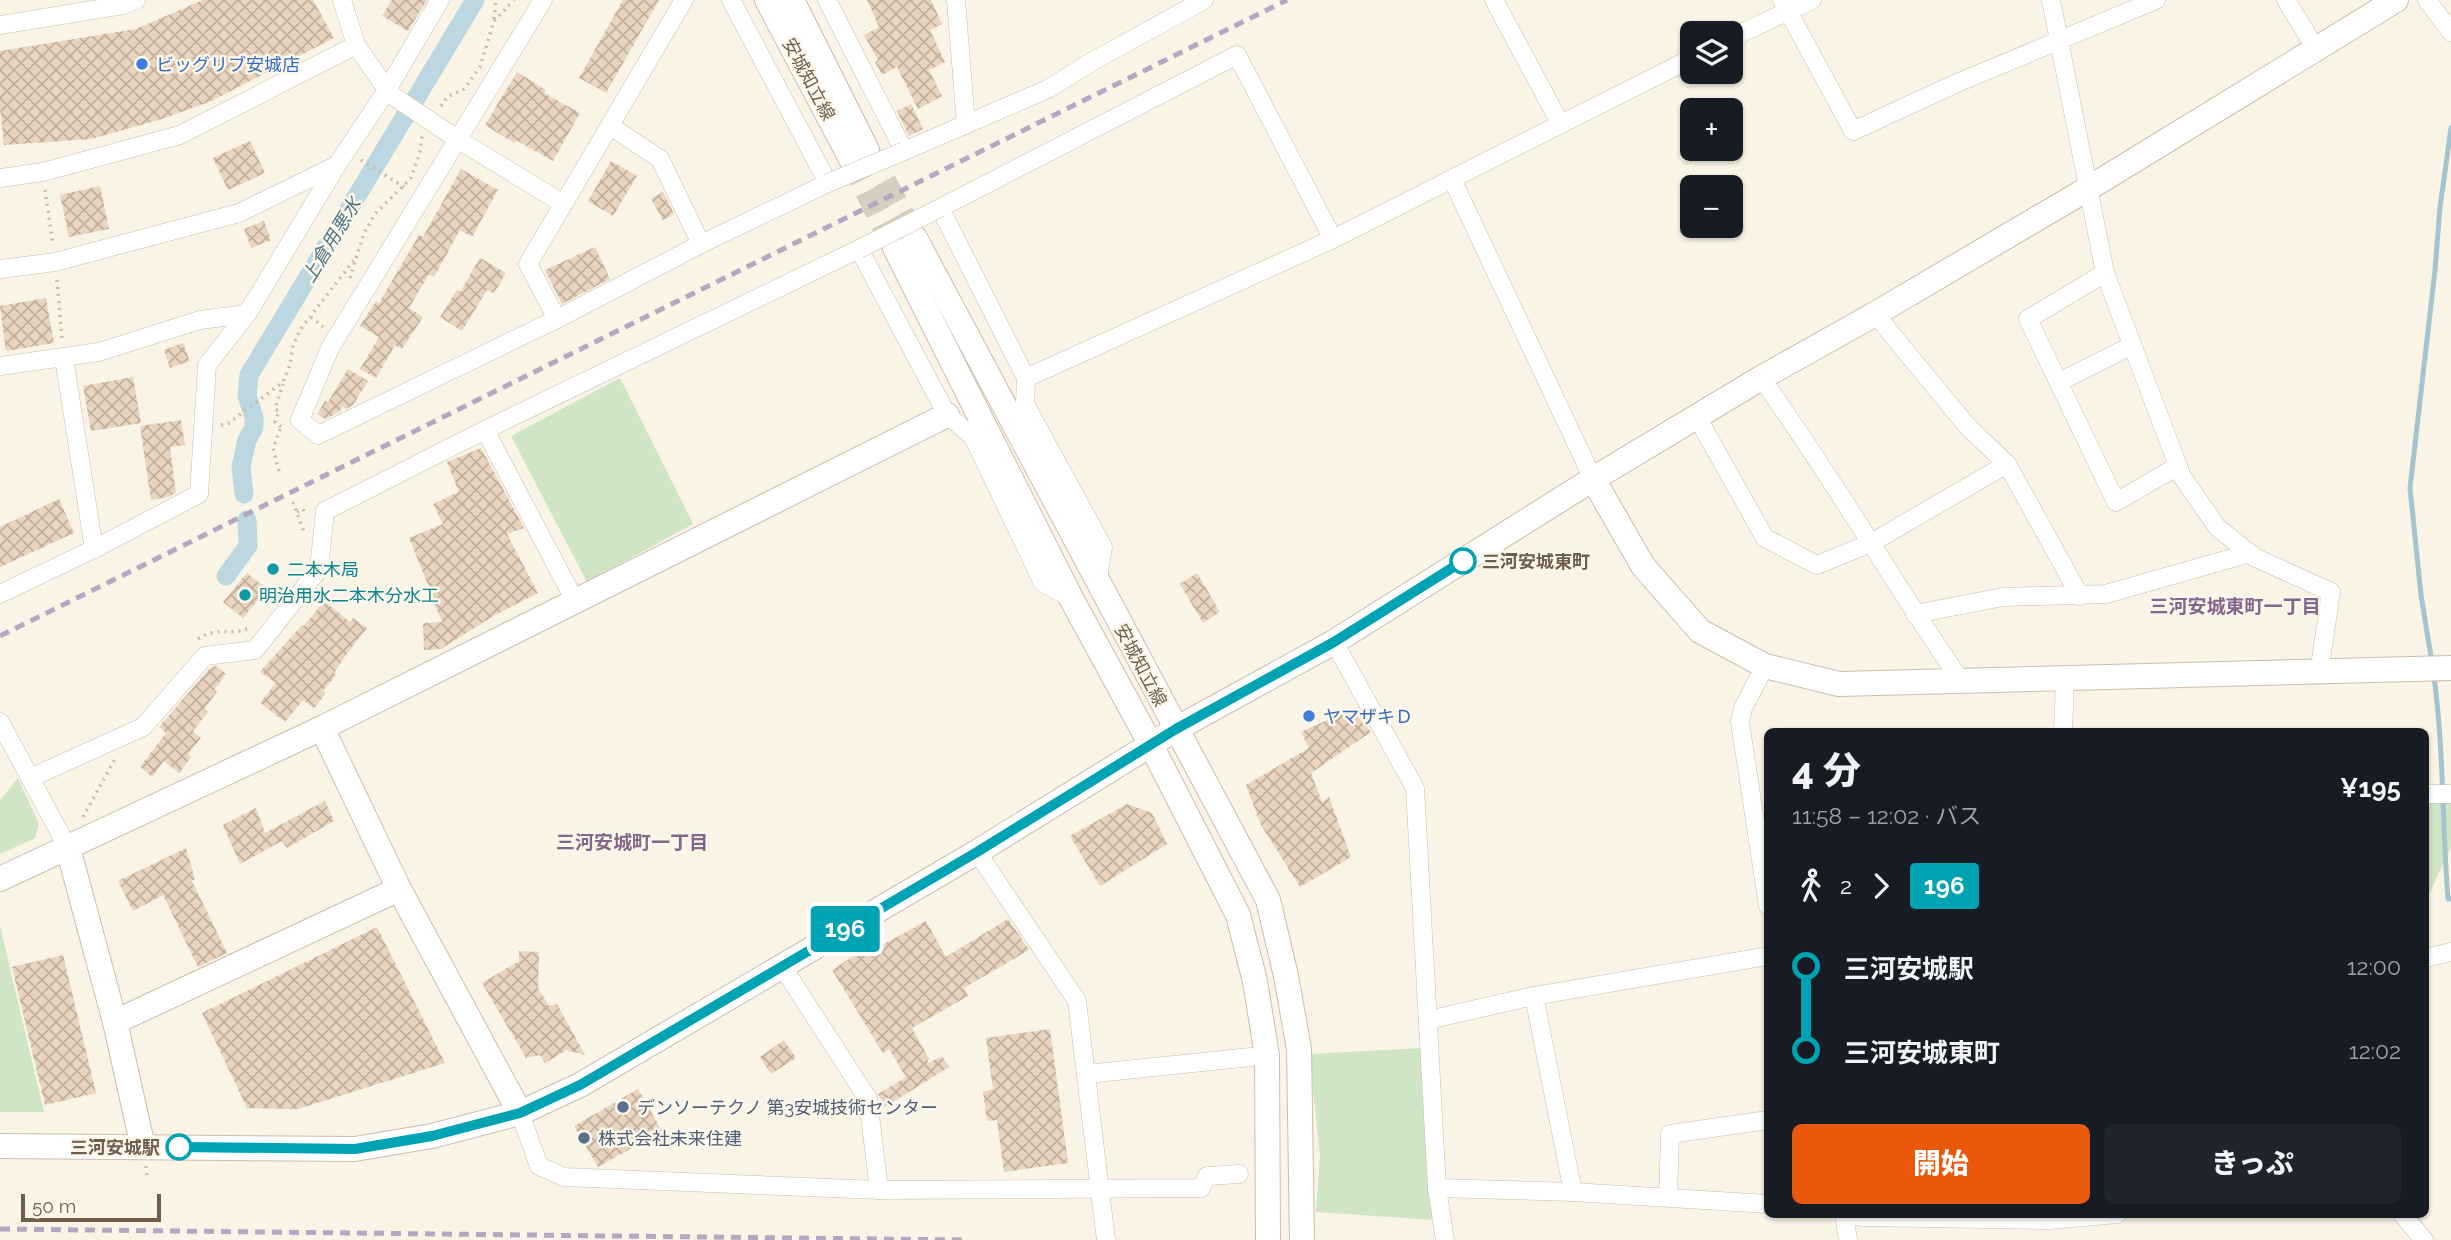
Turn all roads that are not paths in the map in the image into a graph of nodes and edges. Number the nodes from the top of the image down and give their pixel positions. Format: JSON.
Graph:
{"nodes":[{"id":1,"x":136,"y":0,"type":"edge"},
{"id":2,"x":342,"y":0,"type":"edge"},
{"id":3,"x":439,"y":0,"type":"edge"},
{"id":4,"x":543,"y":0,"type":"edge"},
{"id":5,"x":684,"y":0,"type":"edge"},
{"id":6,"x":731,"y":0,"type":"edge"},
{"id":7,"x":767,"y":0,"type":"edge"},
{"id":8,"x":792,"y":0,"type":"edge"},
{"id":9,"x":827,"y":0,"type":"edge"},
{"id":10,"x":956,"y":0,"type":"edge"},
{"id":11,"x":1203,"y":0,"type":"edge"},
{"id":12,"x":1494,"y":0,"type":"edge"},
{"id":13,"x":1812,"y":0,"type":"edge"},
{"id":14,"x":2051,"y":0,"type":"edge"},
{"id":15,"x":2156,"y":0,"type":"edge"},
{"id":16,"x":2286,"y":0,"type":"edge"},
{"id":17,"x":2396,"y":0,"type":"edge"},
{"id":18,"x":2427,"y":0,"type":"edge"},
{"id":19,"x":1785,"y":5,"type":"edge"},
{"id":20,"x":0,"y":24,"type":"edge"},
{"id":21,"x":1743,"y":31,"type":"edge"},
{"id":22,"x":2451,"y":32,"type":"edge"},
{"id":23,"x":2060,"y":40,"type":"junction"},
{"id":24,"x":356,"y":45,"type":"junction"},
{"id":25,"x":2316,"y":49,"type":"junction"},
{"id":26,"x":1680,"y":64,"type":"edge"},
{"id":27,"x":388,"y":92,"type":"junction"},
{"id":28,"x":1560,"y":123,"type":"junction"},
{"id":29,"x":966,"y":125,"type":"junction"},
{"id":30,"x":610,"y":127,"type":"junction"},
{"id":31,"x":457,"y":139,"type":"junction"},
{"id":32,"x":904,"y":151,"type":"junction"},
{"id":33,"x":337,"y":165,"type":"junction"},
{"id":34,"x":0,"y":178,"type":"edge"},
{"id":35,"x":1452,"y":179,"type":"junction"},
{"id":36,"x":828,"y":183,"type":"junction"},
{"id":37,"x":2090,"y":188,"type":"junction"},
{"id":38,"x":562,"y":203,"type":"junction"},
{"id":39,"x":940,"y":208,"type":"junction"},
{"id":40,"x":1333,"y":239,"type":"junction"},
{"id":41,"x":701,"y":244,"type":"junction"},
{"id":42,"x":859,"y":249,"type":"junction"},
{"id":43,"x":0,"y":269,"type":"edge"},
{"id":44,"x":2105,"y":273,"type":"junction"},
{"id":45,"x":247,"y":314,"type":"junction"},
{"id":46,"x":1875,"y":314,"type":"junction"},
{"id":47,"x":557,"y":319,"type":"junction"},
{"id":48,"x":2131,"y":346,"type":"junction"},
{"id":49,"x":64,"y":358,"type":"junction"},
{"id":50,"x":0,"y":366,"type":"edge"},
{"id":51,"x":1026,"y":378,"type":"junction"},
{"id":52,"x":1761,"y":378,"type":"junction"},
{"id":53,"x":2059,"y":382,"type":"junction"},
{"id":54,"x":947,"y":415,"type":"junction"},
{"id":55,"x":1696,"y":417,"type":"junction"},
{"id":56,"x":485,"y":429,"type":"junction"},
{"id":57,"x":2007,"y":464,"type":"junction"},
{"id":58,"x":2178,"y":466,"type":"junction"},
{"id":59,"x":1593,"y":479,"type":"junction"},
{"id":60,"x":1871,"y":543,"type":"junction"},
{"id":61,"x":94,"y":549,"type":"junction"},
{"id":62,"x":2250,"y":553,"type":"junction"},
{"id":63,"x":1097,"y":584,"type":"junction"},
{"id":64,"x":0,"y":594,"type":"edge"},
{"id":65,"x":2080,"y":596,"type":"junction"},
{"id":66,"x":1071,"y":598,"type":"junction"},
{"id":67,"x":575,"y":601,"type":"junction"},
{"id":68,"x":1915,"y":614,"type":"junction"},
{"id":69,"x":1334,"y":642,"type":"junction"},
{"id":70,"x":1765,"y":666,"type":"junction"},
{"id":71,"x":2451,"y":668,"type":"edge"},
{"id":72,"x":2319,"y":673,"type":"junction"},
{"id":73,"x":2065,"y":679,"type":"junction"},
{"id":74,"x":1961,"y":681,"type":"junction"},
{"id":75,"x":0,"y":722,"type":"edge"},
{"id":76,"x":322,"y":728,"type":"junction"},
{"id":77,"x":2063,"y":728,"type":"edge"},
{"id":78,"x":1176,"y":729,"type":"junction"},
{"id":79,"x":1151,"y":745,"type":"junction"},
{"id":80,"x":30,"y":778,"type":"junction"},
{"id":81,"x":2429,"y":794,"type":"edge"},
{"id":82,"x":2451,"y":794,"type":"edge"},
{"id":83,"x":68,"y":848,"type":"junction"},
{"id":84,"x":1763,"y":848,"type":"edge"},
{"id":85,"x":977,"y":852,"type":"junction"},
{"id":86,"x":0,"y":879,"type":"edge"},
{"id":87,"x":399,"y":889,"type":"junction"},
{"id":88,"x":2451,"y":952,"type":"edge"},
{"id":89,"x":1764,"y":957,"type":"edge"},
{"id":90,"x":2429,"y":957,"type":"edge"},
{"id":91,"x":782,"y":966,"type":"junction"},
{"id":92,"x":1534,"y":996,"type":"junction"},
{"id":93,"x":1427,"y":1020,"type":"junction"},
{"id":94,"x":115,"y":1022,"type":"junction"},
{"id":95,"x":1251,"y":1057,"type":"dead end"},
{"id":96,"x":1087,"y":1074,"type":"junction"},
{"id":97,"x":520,"y":1113,"type":"junction"},
{"id":98,"x":1764,"y":1121,"type":"edge"},
{"id":99,"x":0,"y":1146,"type":"edge"},
{"id":100,"x":143,"y":1147,"type":"junction"},
{"id":101,"x":1239,"y":1174,"type":"dead end"},
{"id":102,"x":1437,"y":1188,"type":"junction"},
{"id":103,"x":1102,"y":1189,"type":"junction"},
{"id":104,"x":879,"y":1191,"type":"junction"},
{"id":105,"x":1573,"y":1192,"type":"junction"},
{"id":106,"x":1668,"y":1197,"type":"junction"},
{"id":107,"x":1764,"y":1204,"type":"edge"},
{"id":108,"x":1845,"y":1218,"type":"edge"},
{"id":109,"x":2405,"y":1218,"type":"edge"},
{"id":110,"x":1107,"y":1240,"type":"edge"},
{"id":111,"x":1268,"y":1240,"type":"edge"},
{"id":112,"x":1302,"y":1240,"type":"edge"},
{"id":113,"x":1445,"y":1240,"type":"edge"},
{"id":114,"x":1848,"y":1240,"type":"edge"},
{"id":115,"x":2424,"y":1240,"type":"edge"}],
"edges":[{"from":1,"to":20,"type":"street"},
{"from":2,"to":24,"type":"street"},
{"from":3,"to":27,"type":"street"},
{"from":4,"to":31,"type":"street"},
{"from":5,"to":30,"type":"street"},
{"from":6,"to":36,"type":"street"},
{"from":7,"to":8,"type":"street","name":"安城知立線"},
{"from":9,"to":32,"type":"street"},
{"from":10,"to":29,"type":"street"},
{"from":11,"to":29,"type":"street"},
{"from":12,"to":28,"type":"street"},
{"from":13,"to":19,"type":"street"},
{"from":14,"to":23,"type":"street"},
{"from":15,"to":23,"type":"street"},
{"from":16,"to":25,"type":"street"},
{"from":17,"to":25,"type":"street"},
{"from":18,"to":22,"type":"street"},
{"from":19,"to":21,"type":"street"},
{"from":19,"to":23,"type":"street"},
{"from":23,"to":37,"type":"street"},
{"from":24,"to":27,"type":"street"},
{"from":24,"to":34,"type":"street"},
{"from":25,"to":37,"type":"street"},
{"from":26,"to":28,"type":"street"},
{"from":27,"to":31,"type":"street"},
{"from":27,"to":33,"type":"street"},
{"from":28,"to":35,"type":"street"},
{"from":29,"to":32,"type":"street"},
{"from":30,"to":38,"type":"street"},
{"from":30,"to":41,"type":"street"},
{"from":31,"to":38,"type":"street"},
{"from":31,"to":47,"type":"street"},
{"from":32,"to":36,"type":"street","bridge":true},
{"from":33,"to":43,"type":"street"},
{"from":33,"to":45,"type":"street"},
{"from":35,"to":40,"type":"street"},
{"from":35,"to":59,"type":"street"},
{"from":36,"to":41,"type":"street"},
{"from":37,"to":44,"type":"street"},
{"from":37,"to":46,"type":"street"},
{"from":38,"to":47,"type":"street"},
{"from":39,"to":40,"type":"street"},
{"from":39,"to":42,"type":"street","bridge":true},
{"from":39,"to":51,"type":"street"},
{"from":40,"to":51,"type":"street"},
{"from":41,"to":47,"type":"street"},
{"from":42,"to":54,"type":"street"},
{"from":42,"to":56,"type":"street"},
{"from":44,"to":48,"type":"street"},
{"from":44,"to":53,"type":"street"},
{"from":45,"to":49,"type":"street"},
{"from":45,"to":61,"type":"street"},
{"from":46,"to":52,"type":"street"},
{"from":46,"to":57,"type":"street"},
{"from":48,"to":53,"type":"street"},
{"from":48,"to":58,"type":"street"},
{"from":49,"to":50,"type":"street"},
{"from":49,"to":61,"type":"street"},
{"from":51,"to":63,"type":"street"},
{"from":52,"to":55,"type":"street"},
{"from":52,"to":60,"type":"street"},
{"from":53,"to":58,"type":"street"},
{"from":54,"to":66,"type":"street"},
{"from":54,"to":67,"type":"street"},
{"from":55,"to":59,"type":"street"},
{"from":55,"to":60,"type":"street"},
{"from":56,"to":67,"type":"street"},
{"from":56,"to":80,"type":"street"},
{"from":57,"to":60,"type":"street"},
{"from":57,"to":65,"type":"street"},
{"from":58,"to":62,"type":"street"},
{"from":59,"to":69,"type":"street"},
{"from":59,"to":70,"type":"street"},
{"from":60,"to":68,"type":"street"},
{"from":61,"to":64,"type":"street"},
{"from":62,"to":65,"type":"street"},
{"from":62,"to":72,"type":"street"},
{"from":63,"to":66,"type":"street","name":"安城知立線"},
{"from":63,"to":78,"type":"street","name":"安城知立線"},
{"from":65,"to":68,"type":"street"},
{"from":66,"to":79,"type":"street","name":"安城知立線"},
{"from":67,"to":76,"type":"street"},
{"from":68,"to":74,"type":"street"},
{"from":69,"to":78,"type":"street"},
{"from":69,"to":93,"type":"street"},
{"from":70,"to":74,"type":"street"},
{"from":70,"to":84,"type":"street"},
{"from":71,"to":72,"type":"street"},
{"from":72,"to":73,"type":"street"},
{"from":73,"to":74,"type":"street"},
{"from":73,"to":77,"type":"street"},
{"from":75,"to":80,"type":"street"},
{"from":76,"to":83,"type":"street"},
{"from":76,"to":87,"type":"street"},
{"from":78,"to":79,"type":"street"},
{"from":78,"to":112,"type":"street","name":"安城知立線"},
{"from":79,"to":85,"type":"street"},
{"from":79,"to":111,"type":"street","name":"安城知立線"},
{"from":80,"to":83,"type":"street"},
{"from":81,"to":82,"type":"street"},
{"from":83,"to":86,"type":"street"},
{"from":83,"to":94,"type":"street"},
{"from":85,"to":91,"type":"street"},
{"from":85,"to":96,"type":"street"},
{"from":87,"to":94,"type":"street"},
{"from":87,"to":97,"type":"street"},
{"from":88,"to":90,"type":"street"},
{"from":89,"to":92,"type":"street"},
{"from":91,"to":97,"type":"street"},
{"from":91,"to":104,"type":"street"},
{"from":92,"to":93,"type":"street"},
{"from":92,"to":105,"type":"street"},
{"from":93,"to":102,"type":"street"},
{"from":94,"to":100,"type":"street"},
{"from":95,"to":96,"type":"street"},
{"from":96,"to":103,"type":"street"},
{"from":97,"to":100,"type":"street"},
{"from":97,"to":104,"type":"street"},
{"from":98,"to":106,"type":"street"},
{"from":99,"to":100,"type":"street"},
{"from":101,"to":103,"type":"street"},
{"from":102,"to":105,"type":"street"},
{"from":102,"to":113,"type":"street"},
{"from":103,"to":104,"type":"street"},
{"from":103,"to":110,"type":"street"},
{"from":105,"to":106,"type":"street"},
{"from":106,"to":107,"type":"street"},
{"from":108,"to":114,"type":"street"},
{"from":109,"to":115,"type":"street"}]}
